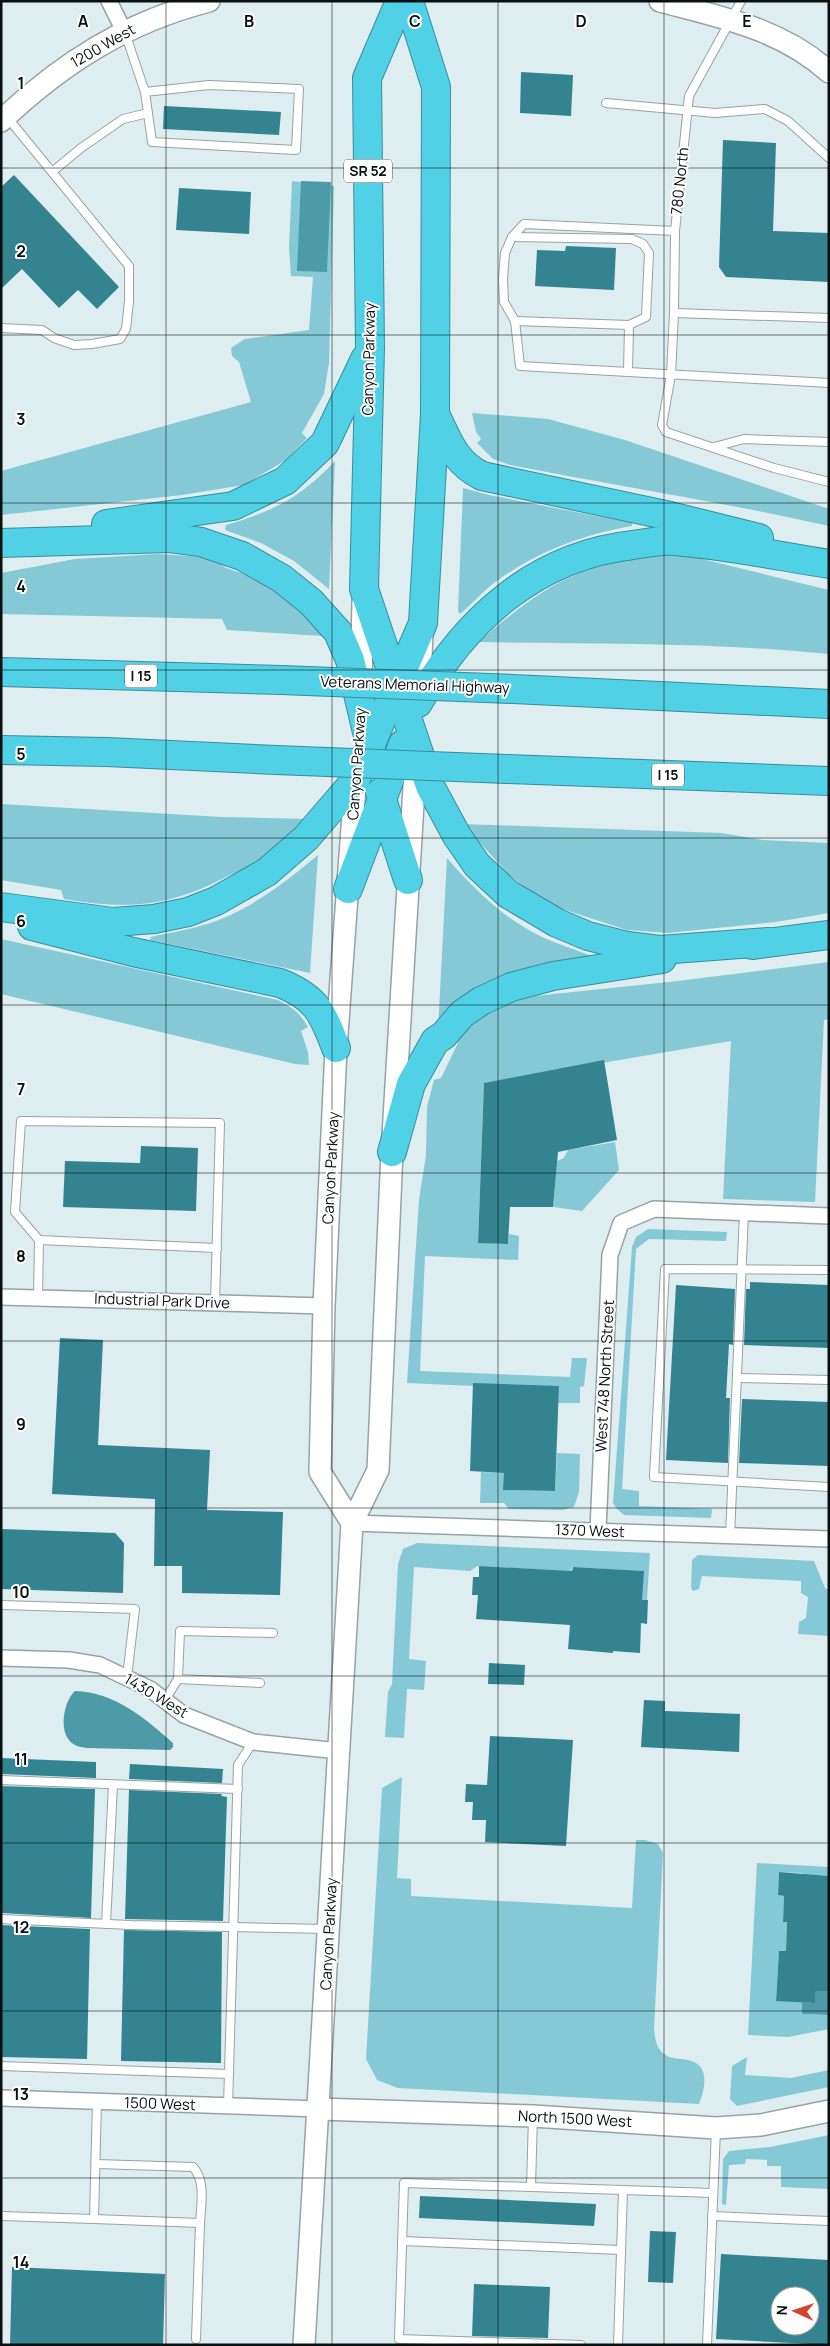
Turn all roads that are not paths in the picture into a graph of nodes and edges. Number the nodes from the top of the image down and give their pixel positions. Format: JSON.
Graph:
{"nodes":[{"id":1,"x":109,"y":1,"type":"edge"},
{"id":2,"x":209,"y":1,"type":"edge"},
{"id":3,"x":400,"y":1,"type":"edge"},
{"id":4,"x":408,"y":1,"type":"edge"},
{"id":5,"x":660,"y":1,"type":"edge"},
{"id":6,"x":735,"y":10,"type":"edge"},
{"id":7,"x":124,"y":31,"type":"junction"},
{"id":8,"x":829,"y":72,"type":"edge"},
{"id":9,"x":145,"y":92,"type":"junction"},
{"id":10,"x":606,"y":103,"type":"dead end"},
{"id":11,"x":687,"y":112,"type":"junction"},
{"id":12,"x":148,"y":113,"type":"junction"},
{"id":13,"x":6,"y":116,"type":"edge"},
{"id":14,"x":829,"y":158,"type":"edge"},
{"id":15,"x":52,"y":172,"type":"junction"},
{"id":16,"x":675,"y":230,"type":"junction"},
{"id":17,"x":512,"y":237,"type":"junction"},
{"id":18,"x":674,"y":313,"type":"junction"},
{"id":19,"x":829,"y":318,"type":"edge"},
{"id":20,"x":515,"y":321,"type":"junction"},
{"id":21,"x":629,"y":325,"type":"junction"},
{"id":22,"x":1,"y":328,"type":"edge"},
{"id":23,"x":370,"y":348,"type":"junction"},
{"id":24,"x":628,"y":372,"type":"junction"},
{"id":25,"x":671,"y":374,"type":"junction"},
{"id":26,"x":829,"y":383,"type":"edge"},
{"id":27,"x":434,"y":414,"type":"junction"},
{"id":28,"x":829,"y":442,"type":"edge"},
{"id":29,"x":713,"y":447,"type":"junction"},
{"id":30,"x":829,"y":482,"type":"edge"},
{"id":31,"x":1,"y":541,"type":"edge"},
{"id":32,"x":829,"y":555,"type":"edge"},
{"id":33,"x":829,"y":564,"type":"edge"},
{"id":34,"x":364,"y":589,"type":"junction"},
{"id":35,"x":423,"y":623,"type":"junction"},
{"id":36,"x":1,"y":672,"type":"edge"},
{"id":37,"x":396,"y":685,"type":"junction"},
{"id":38,"x":361,"y":702,"type":"junction"},
{"id":39,"x":829,"y":704,"type":"edge"},
{"id":40,"x":415,"y":725,"type":"junction"},
{"id":41,"x":370,"y":745,"type":"junction"},
{"id":42,"x":1,"y":750,"type":"edge"},
{"id":43,"x":356,"y":778,"type":"junction"},
{"id":44,"x":829,"y":781,"type":"edge"},
{"id":45,"x":382,"y":799,"type":"junction"},
{"id":46,"x":408,"y":880,"type":"junction"},
{"id":47,"x":348,"y":889,"type":"junction"},
{"id":48,"x":1,"y":907,"type":"edge"},
{"id":49,"x":1,"y":918,"type":"edge"},
{"id":50,"x":829,"y":935,"type":"edge"},
{"id":51,"x":768,"y":942,"type":"junction"},
{"id":52,"x":336,"y":1048,"type":"junction"},
{"id":53,"x":392,"y":1152,"type":"junction"},
{"id":54,"x":744,"y":1212,"type":"junction"},
{"id":55,"x":829,"y":1216,"type":"edge"},
{"id":56,"x":39,"y":1240,"type":"junction"},
{"id":57,"x":217,"y":1248,"type":"junction"},
{"id":58,"x":742,"y":1270,"type":"junction"},
{"id":59,"x":829,"y":1270,"type":"edge"},
{"id":60,"x":1,"y":1297,"type":"edge"},
{"id":61,"x":38,"y":1298,"type":"junction"},
{"id":62,"x":215,"y":1303,"type":"junction"},
{"id":63,"x":324,"y":1306,"type":"junction"},
{"id":64,"x":737,"y":1378,"type":"junction"},
{"id":65,"x":829,"y":1380,"type":"edge"},
{"id":66,"x":732,"y":1482,"type":"junction"},
{"id":67,"x":829,"y":1487,"type":"edge"},
{"id":68,"x":352,"y":1523,"type":"junction"},
{"id":69,"x":598,"y":1531,"type":"junction"},
{"id":70,"x":730,"y":1536,"type":"junction"},
{"id":71,"x":829,"y":1539,"type":"edge"},
{"id":72,"x":1,"y":1605,"type":"edge"},
{"id":73,"x":273,"y":1633,"type":"dead end"},
{"id":74,"x":1,"y":1658,"type":"edge"},
{"id":75,"x":127,"y":1677,"type":"junction"},
{"id":76,"x":178,"y":1679,"type":"junction"},
{"id":77,"x":260,"y":1683,"type":"dead end"},
{"id":78,"x":165,"y":1700,"type":"junction"},
{"id":79,"x":253,"y":1742,"type":"junction"},
{"id":80,"x":339,"y":1751,"type":"junction"},
{"id":81,"x":1,"y":1780,"type":"edge"},
{"id":82,"x":113,"y":1784,"type":"junction"},
{"id":83,"x":238,"y":1789,"type":"junction"},
{"id":84,"x":1,"y":1919,"type":"edge"},
{"id":85,"x":106,"y":1924,"type":"junction"},
{"id":86,"x":233,"y":1927,"type":"junction"},
{"id":87,"x":329,"y":1929,"type":"junction"},
{"id":88,"x":1,"y":2066,"type":"edge"},
{"id":89,"x":229,"y":2074,"type":"junction"},
{"id":90,"x":1,"y":2098,"type":"edge"},
{"id":91,"x":97,"y":2101,"type":"junction"},
{"id":92,"x":228,"y":2106,"type":"junction"},
{"id":93,"x":319,"y":2109,"type":"junction"},
{"id":94,"x":829,"y":2111,"type":"edge"},
{"id":95,"x":534,"y":2116,"type":"junction"},
{"id":96,"x":716,"y":2128,"type":"junction"},
{"id":97,"x":96,"y":2164,"type":"junction"},
{"id":98,"x":531,"y":2187,"type":"junction"},
{"id":99,"x":623,"y":2190,"type":"junction"},
{"id":100,"x":713,"y":2193,"type":"junction"},
{"id":101,"x":1,"y":2216,"type":"edge"},
{"id":102,"x":712,"y":2216,"type":"junction"},
{"id":103,"x":94,"y":2219,"type":"junction"},
{"id":104,"x":829,"y":2222,"type":"edge"},
{"id":105,"x":200,"y":2223,"type":"junction"},
{"id":106,"x":402,"y":2241,"type":"junction"},
{"id":107,"x":621,"y":2250,"type":"junction"},
{"id":108,"x":196,"y":2339,"type":"dead end"},
{"id":109,"x":304,"y":2345,"type":"edge"},
{"id":110,"x":581,"y":2345,"type":"edge"},
{"id":111,"x":618,"y":2345,"type":"edge"},
{"id":112,"x":707,"y":2345,"type":"edge"}],
"edges":[{"from":1,"to":7,"type":"street"},
{"from":2,"to":7,"type":"main road","name":"1200 West"},
{"from":3,"to":23,"type":"highway","name":"Canyon Parkway","number":"SR 52"},
{"from":4,"to":27,"type":"highway","name":"Canyon Parkway"},
{"from":5,"to":6,"type":"main road"},
{"from":6,"to":8,"type":"main road"},
{"from":6,"to":11,"type":"lane","name":"780 North"},
{"from":7,"to":9,"type":"lane"},
{"from":7,"to":13,"type":"main road","name":"1200 West"},
{"from":9,"to":12,"type":"lane"},
{"from":9,"to":12,"type":"lane"},
{"from":10,"to":11,"type":"lane"},
{"from":11,"to":14,"type":"lane"},
{"from":11,"to":16,"type":"lane","name":"780 North"},
{"from":12,"to":15,"type":"lane"},
{"from":13,"to":15,"type":"lane"},
{"from":15,"to":22,"type":"lane"},
{"from":16,"to":17,"type":"lane"},
{"from":16,"to":18,"type":"lane","name":"780 North"},
{"from":17,"to":20,"type":"lane"},
{"from":17,"to":21,"type":"lane"},
{"from":18,"to":19,"type":"lane"},
{"from":18,"to":25,"type":"lane","name":"780 North"},
{"from":20,"to":21,"type":"lane"},
{"from":20,"to":24,"type":"lane"},
{"from":21,"to":24,"type":"lane"},
{"from":23,"to":31,"type":"highway"},
{"from":23,"to":34,"type":"highway","name":"Canyon Parkway","number":"SR 52"},
{"from":24,"to":25,"type":"lane"},
{"from":25,"to":26,"type":"lane"},
{"from":25,"to":29,"type":"lane","name":"780 North"},
{"from":27,"to":32,"type":"highway"},
{"from":27,"to":35,"type":"highway","name":"Canyon Parkway"},
{"from":28,"to":29,"type":"lane"},
{"from":29,"to":30,"type":"lane","name":"780 North"},
{"from":31,"to":38,"type":"highway"},
{"from":33,"to":40,"type":"highway"},
{"from":34,"to":37,"type":"highway"},
{"from":34,"to":38,"type":"main road","name":"Canyon Parkway","number":"SR 52"},
{"from":35,"to":37,"type":"highway"},
{"from":35,"to":40,"type":"main road","name":"Canyon Parkway"},
{"from":36,"to":39,"type":"highway","name":"Veterans Memorial Highway","number":"I 15","bridge":true},
{"from":37,"to":40,"type":"highway"},
{"from":37,"to":41,"type":"highway"},
{"from":38,"to":41,"type":"highway"},
{"from":38,"to":43,"type":"main road","name":"Canyon Parkway","number":"SR 52"},
{"from":40,"to":45,"type":"highway"},
{"from":40,"to":46,"type":"main road","name":"Canyon Parkway"},
{"from":40,"to":51,"type":"highway"},
{"from":41,"to":43,"type":"highway"},
{"from":41,"to":45,"type":"highway"},
{"from":42,"to":44,"type":"highway","number":"I 15","bridge":true},
{"from":43,"to":47,"type":"main road","name":"Canyon Parkway","number":"SR 52"},
{"from":43,"to":48,"type":"highway"},
{"from":45,"to":46,"type":"highway"},
{"from":45,"to":47,"type":"highway"},
{"from":46,"to":53,"type":"main road","name":"Canyon Parkway"},
{"from":47,"to":52,"type":"main road","name":"Canyon Parkway","number":"SR 52"},
{"from":49,"to":52,"type":"highway"},
{"from":50,"to":51,"type":"highway"},
{"from":51,"to":53,"type":"highway"},
{"from":52,"to":63,"type":"main road","name":"Canyon Parkway","number":"SR 52"},
{"from":53,"to":68,"type":"main road","name":"Canyon Parkway"},
{"from":54,"to":55,"type":"street"},
{"from":54,"to":58,"type":"lane"},
{"from":54,"to":69,"type":"street","name":"West 748 North Street"},
{"from":56,"to":57,"type":"lane"},
{"from":56,"to":57,"type":"lane"},
{"from":56,"to":61,"type":"lane"},
{"from":57,"to":62,"type":"lane"},
{"from":58,"to":59,"type":"lane"},
{"from":58,"to":64,"type":"lane"},
{"from":58,"to":66,"type":"lane"},
{"from":60,"to":61,"type":"street","name":"Industrial Park Drive"},
{"from":61,"to":62,"type":"street","name":"Industrial Park Drive"},
{"from":62,"to":63,"type":"street","name":"Industrial Park Drive"},
{"from":63,"to":68,"type":"main road","name":"Canyon Parkway","number":"SR 52"},
{"from":64,"to":65,"type":"lane"},
{"from":64,"to":66,"type":"lane"},
{"from":66,"to":67,"type":"lane"},
{"from":66,"to":70,"type":"lane"},
{"from":68,"to":69,"type":"street","name":"1370 West"},
{"from":68,"to":80,"type":"main road","name":"Canyon Parkway"},
{"from":69,"to":70,"type":"street","name":"1370 West"},
{"from":70,"to":71,"type":"street","name":"1370 West"},
{"from":72,"to":75,"type":"lane"},
{"from":73,"to":76,"type":"lane"},
{"from":74,"to":75,"type":"street","name":"1430 West"},
{"from":75,"to":78,"type":"street","name":"1430 West"},
{"from":76,"to":77,"type":"lane"},
{"from":76,"to":78,"type":"lane"},
{"from":78,"to":79,"type":"street","name":"1430 West"},
{"from":79,"to":80,"type":"street","name":"1430 West"},
{"from":79,"to":83,"type":"lane"},
{"from":80,"to":87,"type":"main road","name":"Canyon Parkway"},
{"from":81,"to":82,"type":"lane"},
{"from":82,"to":83,"type":"lane"},
{"from":82,"to":85,"type":"lane"},
{"from":83,"to":86,"type":"lane"},
{"from":84,"to":85,"type":"lane"},
{"from":85,"to":86,"type":"lane"},
{"from":86,"to":87,"type":"lane"},
{"from":86,"to":89,"type":"lane"},
{"from":87,"to":93,"type":"main road","name":"Canyon Parkway"},
{"from":88,"to":89,"type":"lane"},
{"from":89,"to":92,"type":"lane"},
{"from":90,"to":91,"type":"street","name":"1500 West"},
{"from":91,"to":92,"type":"street","name":"1500 West"},
{"from":91,"to":97,"type":"lane"},
{"from":92,"to":93,"type":"street","name":"1500 West"},
{"from":93,"to":95,"type":"main road","name":"North 1500 West"},
{"from":93,"to":109,"type":"main road","name":"Canyon Parkway"},
{"from":94,"to":96,"type":"main road","name":"North 1500 West"},
{"from":95,"to":96,"type":"main road","name":"North 1500 West"},
{"from":95,"to":98,"type":"lane"},
{"from":96,"to":100,"type":"lane"},
{"from":97,"to":103,"type":"lane"},
{"from":97,"to":105,"type":"lane"},
{"from":98,"to":99,"type":"lane"},
{"from":98,"to":106,"type":"lane"},
{"from":99,"to":100,"type":"lane"},
{"from":99,"to":107,"type":"lane"},
{"from":100,"to":102,"type":"lane"},
{"from":101,"to":103,"type":"lane"},
{"from":102,"to":104,"type":"lane"},
{"from":102,"to":112,"type":"lane"},
{"from":103,"to":105,"type":"lane"},
{"from":105,"to":108,"type":"lane"},
{"from":106,"to":107,"type":"lane"},
{"from":106,"to":110,"type":"lane"},
{"from":107,"to":111,"type":"lane"}]}
